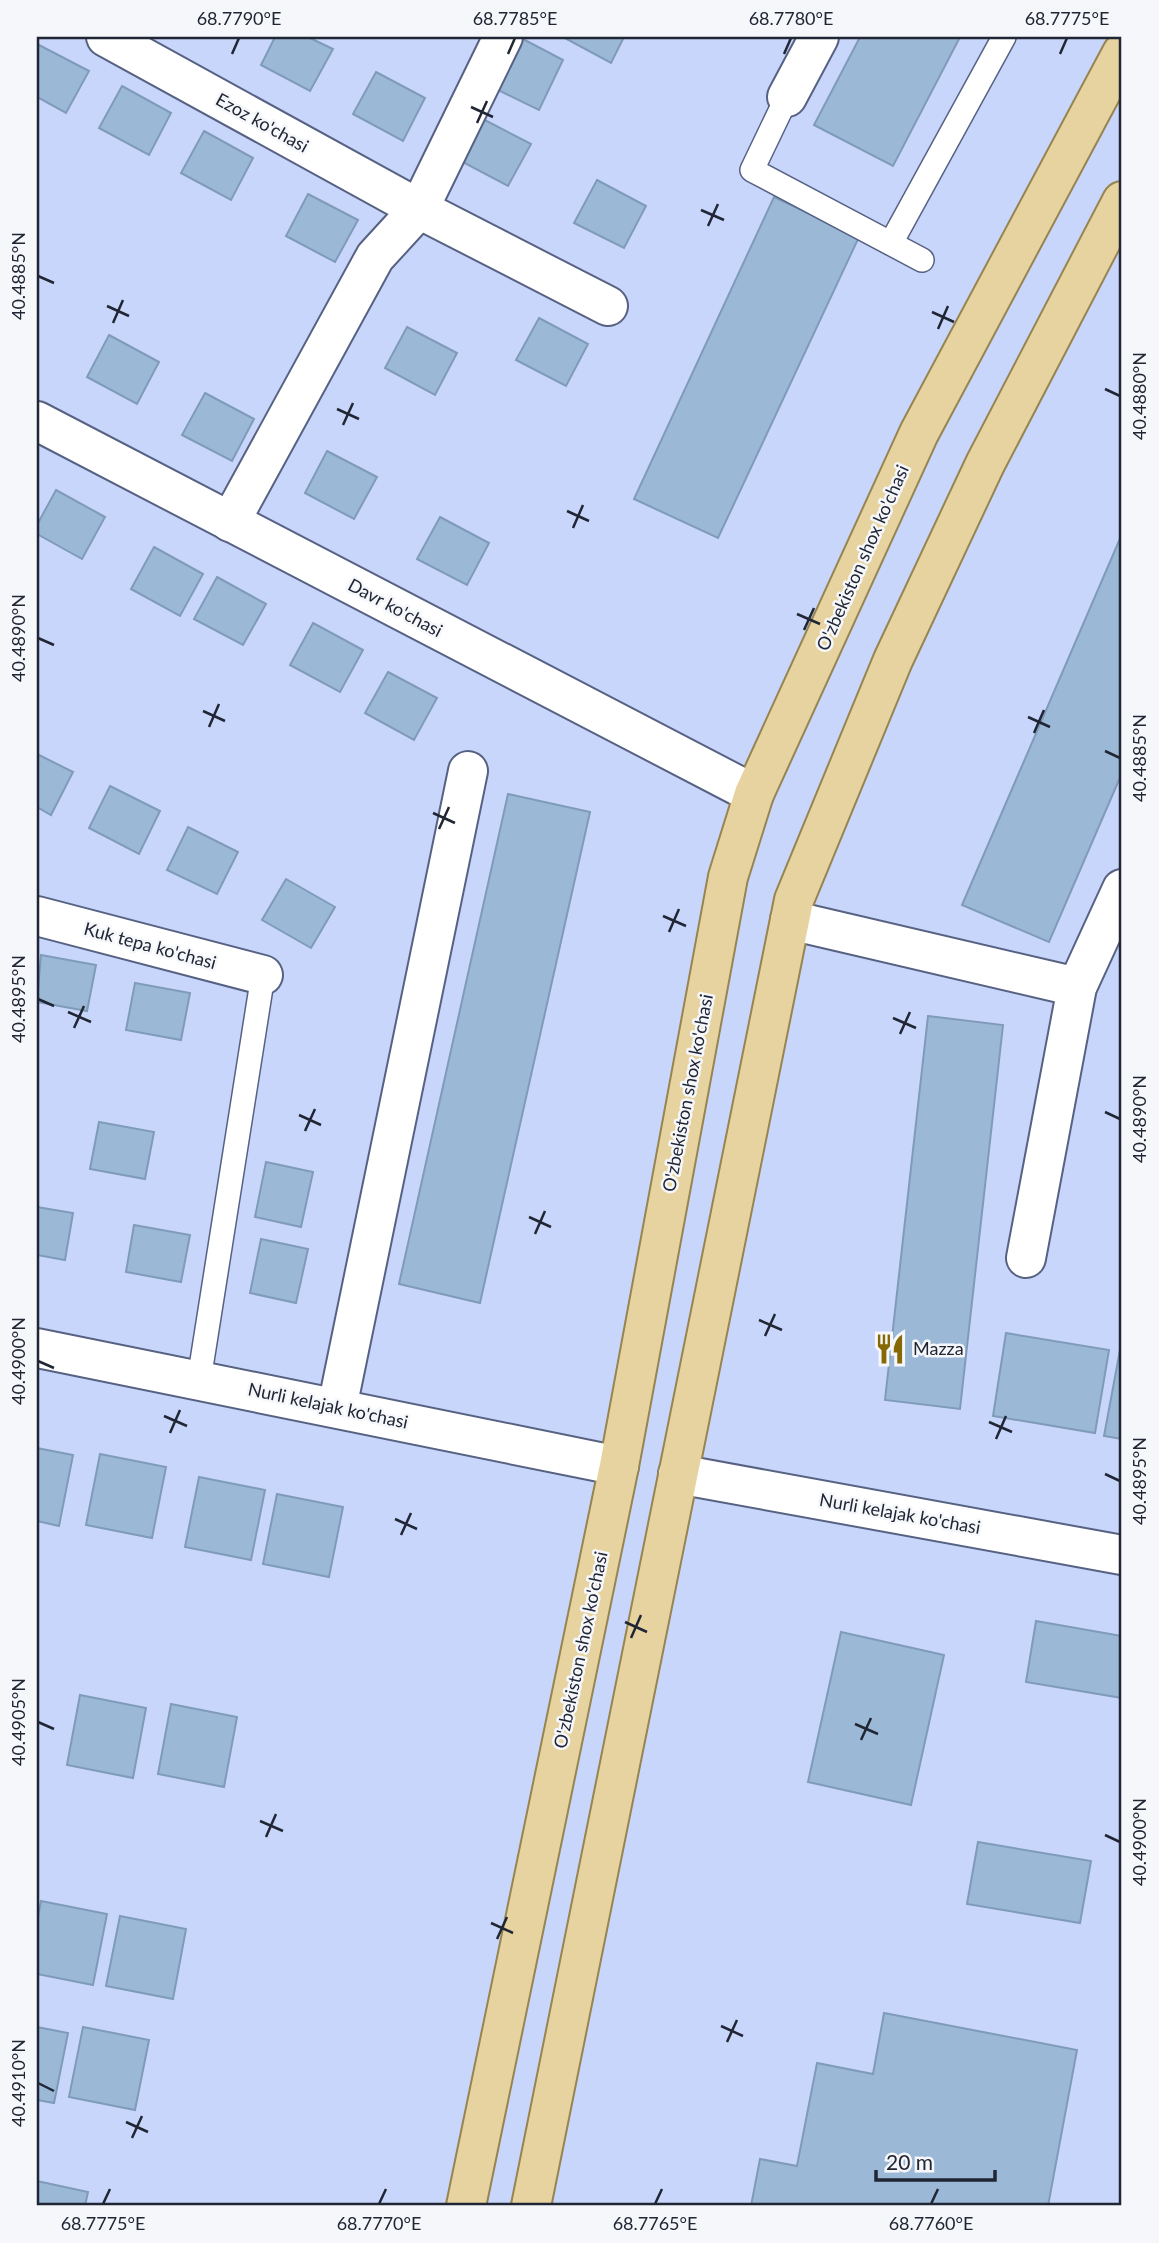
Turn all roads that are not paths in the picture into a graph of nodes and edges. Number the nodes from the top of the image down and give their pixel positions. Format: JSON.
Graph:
{"nodes":[{"id":1,"x":106,"y":37,"type":"edge"},
{"id":2,"x":503,"y":37,"type":"edge"},
{"id":3,"x":819,"y":37,"type":"edge"},
{"id":4,"x":1004,"y":37,"type":"edge"},
{"id":5,"x":1122,"y":53,"type":"edge"},
{"id":6,"x":787,"y":97,"type":"joint"},
{"id":7,"x":1122,"y":201,"type":"edge"},
{"id":8,"x":419,"y":209,"type":"junction"},
{"id":9,"x":891,"y":243,"type":"junction"},
{"id":10,"x":922,"y":260,"type":"dead end"},
{"id":11,"x":608,"y":306,"type":"dead end"},
{"id":12,"x":37,"y":421,"type":"edge"},
{"id":13,"x":230,"y":522,"type":"junction"},
{"id":14,"x":468,"y":772,"type":"dead end"},
{"id":15,"x":754,"y":794,"type":"junction"},
{"id":16,"x":1122,"y":889,"type":"edge"},
{"id":17,"x":37,"y":916,"type":"edge"},
{"id":18,"x":790,"y":920,"type":"junction"},
{"id":19,"x":263,"y":975,"type":"joint"},
{"id":20,"x":1077,"y":986,"type":"junction"},
{"id":21,"x":1026,"y":1258,"type":"dead end"},
{"id":22,"x":37,"y":1348,"type":"edge"},
{"id":23,"x":199,"y":1380,"type":"junction"},
{"id":24,"x":337,"y":1408,"type":"junction"},
{"id":25,"x":619,"y":1466,"type":"junction"},
{"id":26,"x":678,"y":1474,"type":"junction"},
{"id":27,"x":1122,"y":1555,"type":"edge"},
{"id":28,"x":466,"y":2206,"type":"edge"},
{"id":29,"x":531,"y":2206,"type":"edge"}],
"edges":[{"from":1,"to":8,"type":"street","name":"Ezoz ko'chasi"},
{"from":2,"to":8,"type":"street"},
{"from":3,"to":6,"type":"street"},
{"from":4,"to":9,"type":"lane"},
{"from":5,"to":15,"type":"main road","name":"O'zbekiston shox ko'chasi"},
{"from":6,"to":9,"type":"lane"},
{"from":7,"to":18,"type":"main road"},
{"from":8,"to":11,"type":"street","name":"Ezoz ko'chasi"},
{"from":8,"to":13,"type":"street"},
{"from":9,"to":10,"type":"lane"},
{"from":12,"to":13,"type":"street","name":"Davr ko'chasi"},
{"from":13,"to":15,"type":"street","name":"Davr ko'chasi"},
{"from":14,"to":24,"type":"street"},
{"from":15,"to":25,"type":"main road","name":"O'zbekiston shox ko'chasi"},
{"from":16,"to":20,"type":"street"},
{"from":17,"to":19,"type":"street","name":"Kuk tepa ko'chasi"},
{"from":18,"to":20,"type":"street"},
{"from":18,"to":26,"type":"main road"},
{"from":19,"to":23,"type":"lane"},
{"from":20,"to":21,"type":"street"},
{"from":22,"to":23,"type":"street","name":"Nurli kelajak ko'chasi"},
{"from":23,"to":24,"type":"street","name":"Nurli kelajak ko'chasi"},
{"from":24,"to":25,"type":"street","name":"Nurli kelajak ko'chasi"},
{"from":25,"to":28,"type":"main road","name":"O'zbekiston shox ko'chasi"},
{"from":26,"to":27,"type":"street","name":"Nurli kelajak ko'chasi"},
{"from":26,"to":29,"type":"main road"}]}
